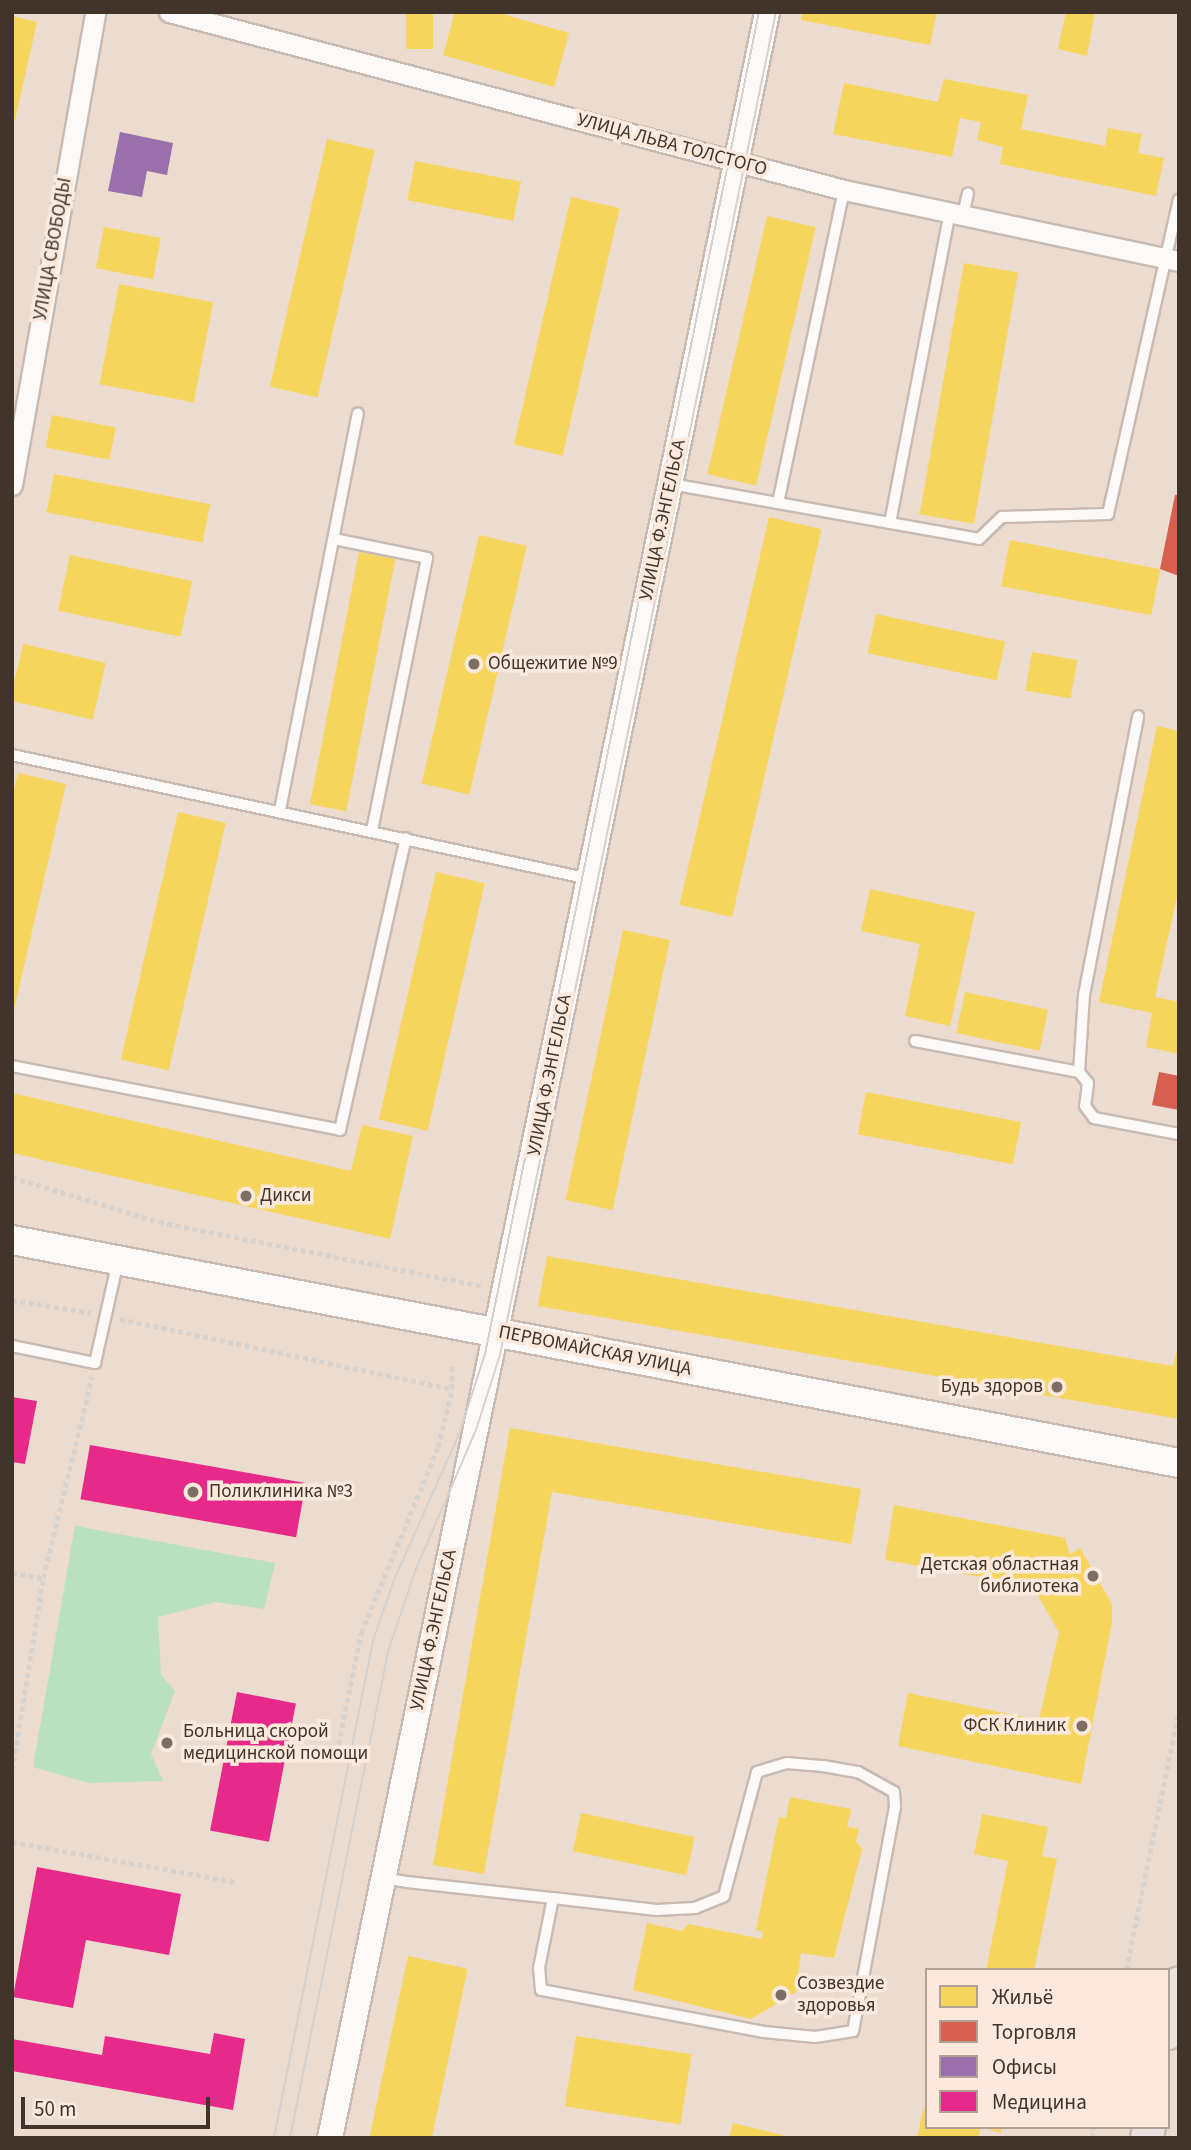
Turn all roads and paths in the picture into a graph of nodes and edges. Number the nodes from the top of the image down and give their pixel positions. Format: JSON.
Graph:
{"nodes":[{"id":1,"x":95,"y":12,"type":"edge"},
{"id":2,"x":169,"y":12,"type":"edge"},
{"id":3,"x":767,"y":12,"type":"edge"},
{"id":4,"x":736,"y":162,"type":"junction"},
{"id":5,"x":844,"y":190,"type":"junction"},
{"id":6,"x":968,"y":194,"type":"dead end"},
{"id":7,"x":1179,"y":200,"type":"edge"},
{"id":8,"x":956,"y":213,"type":"junction"},
{"id":9,"x":1172,"y":259,"type":"edge"},
{"id":10,"x":358,"y":414,"type":"dead end"},
{"id":11,"x":671,"y":484,"type":"junction"},
{"id":12,"x":12,"y":485,"type":"edge"},
{"id":13,"x":778,"y":503,"type":"junction"},
{"id":14,"x":890,"y":523,"type":"junction"},
{"id":15,"x":334,"y":540,"type":"junction"},
{"id":16,"x":1138,"y":716,"type":"dead end"},
{"id":17,"x":12,"y":755,"type":"edge"},
{"id":18,"x":280,"y":810,"type":"junction"},
{"id":19,"x":372,"y":830,"type":"junction"},
{"id":20,"x":407,"y":838,"type":"junction"},
{"id":21,"x":590,"y":879,"type":"junction"},
{"id":22,"x":915,"y":1041,"type":"dead end"},
{"id":23,"x":12,"y":1066,"type":"edge"},
{"id":24,"x":1079,"y":1072,"type":"junction"},
{"id":25,"x":1179,"y":1134,"type":"edge"},
{"id":26,"x":12,"y":1177,"type":"edge"},
{"id":27,"x":12,"y":1240,"type":"edge"},
{"id":28,"x":118,"y":1261,"type":"junction"},
{"id":29,"x":506,"y":1294,"type":"junction"},
{"id":30,"x":12,"y":1300,"type":"edge"},
{"id":31,"x":106,"y":1316,"type":"junction"},
{"id":32,"x":497,"y":1333,"type":"junction"},
{"id":33,"x":12,"y":1346,"type":"edge"},
{"id":34,"x":95,"y":1363,"type":"junction"},
{"id":35,"x":452,"y":1365,"type":"dead end"},
{"id":36,"x":452,"y":1390,"type":"junction"},
{"id":37,"x":1179,"y":1462,"type":"edge"},
{"id":38,"x":12,"y":1573,"type":"edge"},
{"id":39,"x":43,"y":1578,"type":"junction"},
{"id":40,"x":1179,"y":1710,"type":"edge"},
{"id":41,"x":335,"y":1761,"type":"dead end"},
{"id":42,"x":12,"y":1770,"type":"edge"},
{"id":43,"x":12,"y":1842,"type":"edge"},
{"id":44,"x":382,"y":1878,"type":"junction"},
{"id":45,"x":237,"y":1882,"type":"dead end"},
{"id":46,"x":553,"y":1898,"type":"junction"},
{"id":47,"x":1126,"y":1968,"type":"edge"},
{"id":48,"x":1179,"y":1983,"type":"edge"},
{"id":49,"x":1170,"y":2024,"type":"edge"},
{"id":50,"x":330,"y":2138,"type":"edge"}],
"edges":[{"from":1,"to":12,"type":"street","name":"УЛИЦА СВОБОДЫ"},
{"from":2,"to":4,"type":"street","name":"УЛИЦА ЛЬВА ТОЛСТОГО"},
{"from":3,"to":4,"type":"street","name":"УЛИЦА Ф.ЭНГЕЛЬСА"},
{"from":4,"to":5,"type":"street","name":"УЛИЦА ЛЬВА ТОЛСТОГО"},
{"from":4,"to":11,"type":"street","name":"УЛИЦА Ф.ЭНГЕЛЬСА"},
{"from":5,"to":8,"type":"street","name":"УЛИЦА ЛЬВА ТОЛСТОГО"},
{"from":5,"to":13,"type":"lane"},
{"from":6,"to":8,"type":"lane"},
{"from":7,"to":9,"type":"lane"},
{"from":8,"to":9,"type":"street","name":"УЛИЦА ЛЬВА ТОЛСТОГО"},
{"from":8,"to":14,"type":"lane"},
{"from":9,"to":14,"type":"lane"},
{"from":10,"to":15,"type":"lane"},
{"from":11,"to":13,"type":"lane"},
{"from":11,"to":21,"type":"street","name":"УЛИЦА Ф.ЭНГЕЛЬСА"},
{"from":13,"to":14,"type":"lane"},
{"from":15,"to":18,"type":"lane"},
{"from":15,"to":19,"type":"lane"},
{"from":16,"to":24,"type":"lane"},
{"from":17,"to":18,"type":"lane"},
{"from":18,"to":19,"type":"lane"},
{"from":19,"to":20,"type":"lane"},
{"from":20,"to":21,"type":"lane"},
{"from":20,"to":23,"type":"lane"},
{"from":21,"to":29,"type":"street","name":"УЛИЦА Ф.ЭНГЕЛЬСА"},
{"from":22,"to":24,"type":"lane"},
{"from":24,"to":25,"type":"lane"},
{"from":26,"to":29,"type":"path"},
{"from":27,"to":28,"type":"main road","name":"ПЕРВОМАЙСКАЯ УЛИЦА"},
{"from":28,"to":31,"type":"lane"},
{"from":28,"to":32,"type":"main road","name":"ПЕРВОМАЙСКАЯ УЛИЦА"},
{"from":29,"to":32,"type":"street","name":"УЛИЦА Ф.ЭНГЕЛЬСА"},
{"from":30,"to":31,"type":"path"},
{"from":31,"to":34,"type":"lane"},
{"from":31,"to":36,"type":"path"},
{"from":32,"to":37,"type":"main road","name":"ПЕРВОМАЙСКАЯ УЛИЦА"},
{"from":32,"to":44,"type":"street","name":"УЛИЦА Ф.ЭНГЕЛЬСА"},
{"from":33,"to":34,"type":"lane"},
{"from":34,"to":39,"type":"path"},
{"from":35,"to":36,"type":"path"},
{"from":36,"to":41,"type":"path"},
{"from":38,"to":39,"type":"path"},
{"from":39,"to":42,"type":"path"},
{"from":40,"to":47,"type":"path"},
{"from":43,"to":45,"type":"path"},
{"from":44,"to":46,"type":"lane"},
{"from":44,"to":50,"type":"street","name":"УЛИЦА Ф.ЭНГЕЛЬСА"},
{"from":46,"to":46,"type":"lane"},
{"from":48,"to":49,"type":"main road"}]}
